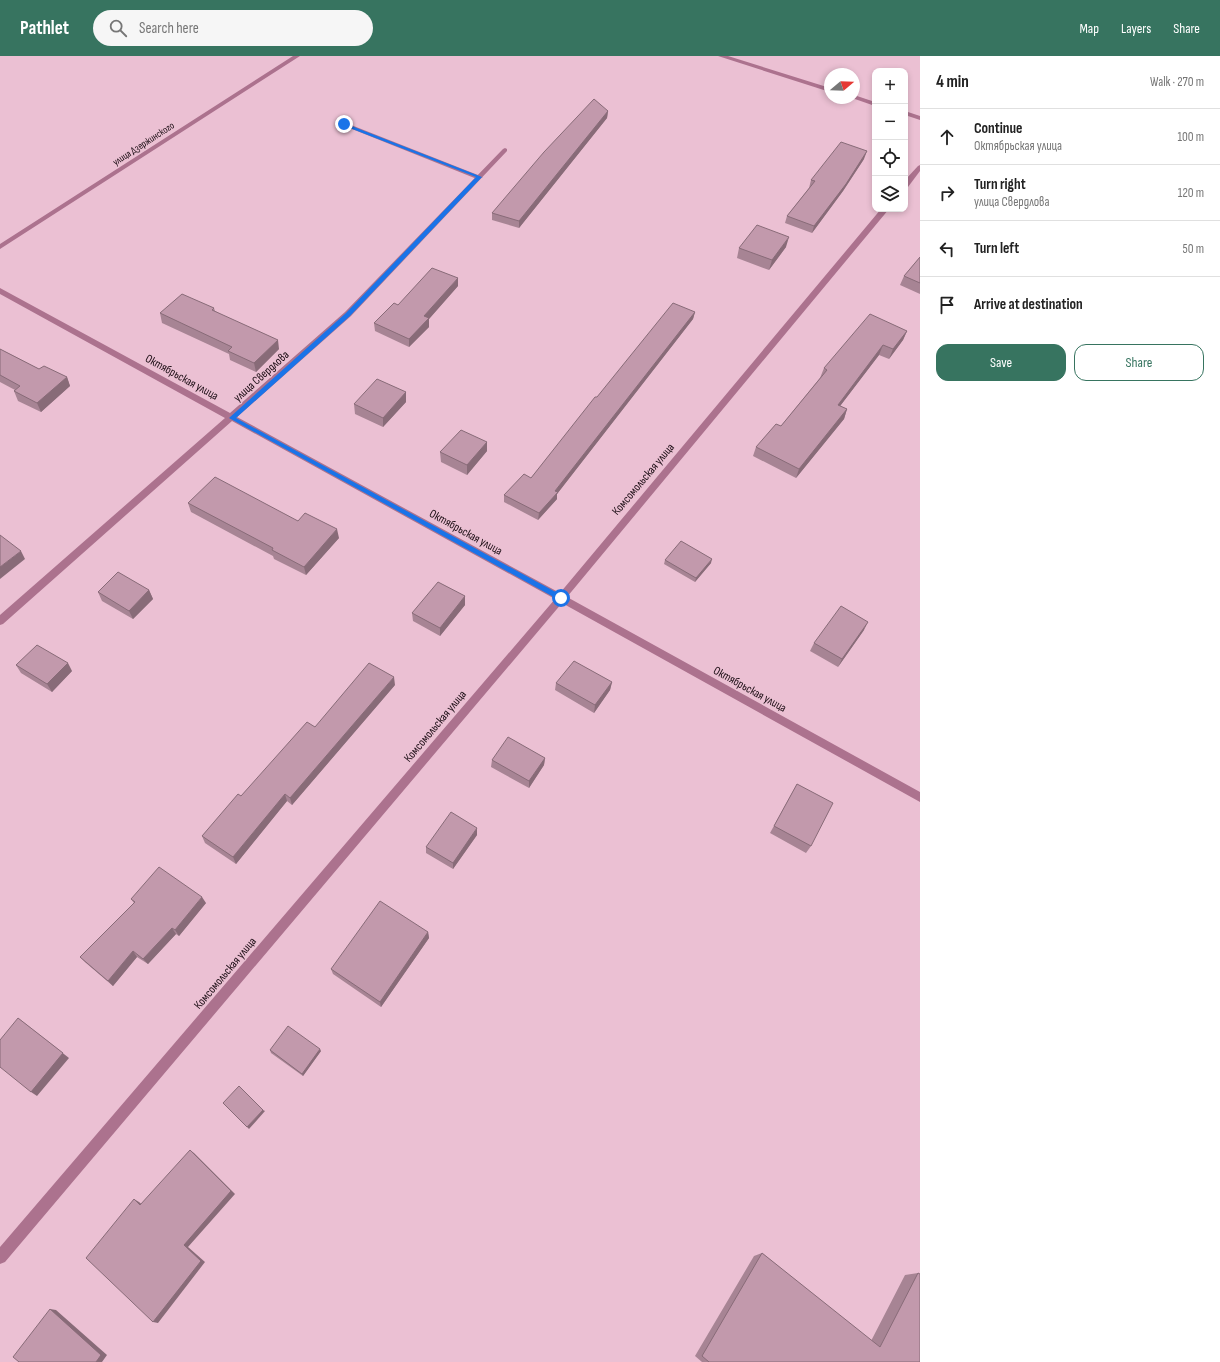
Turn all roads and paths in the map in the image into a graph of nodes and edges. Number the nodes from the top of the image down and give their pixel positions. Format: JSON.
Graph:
{"nodes":[{"id":1,"x":297,"y":56,"type":"edge"},
{"id":2,"x":721,"y":56,"type":"edge"},
{"id":3,"x":824,"y":88,"type":"edge"},
{"id":4,"x":860,"y":100,"type":"edge"},
{"id":5,"x":872,"y":103,"type":"edge"},
{"id":6,"x":908,"y":114,"type":"edge"},
{"id":7,"x":920,"y":118,"type":"edge"},
{"id":8,"x":344,"y":124,"type":"dead end"},
{"id":9,"x":505,"y":150,"type":"dead end"},
{"id":10,"x":920,"y":167,"type":"edge"},
{"id":11,"x":479,"y":177,"type":"junction"},
{"id":12,"x":908,"y":181,"type":"edge"},
{"id":13,"x":883,"y":212,"type":"edge"},
{"id":14,"x":0,"y":247,"type":"edge"},
{"id":15,"x":0,"y":291,"type":"edge"},
{"id":16,"x":232,"y":418,"type":"junction"},
{"id":17,"x":561,"y":598,"type":"junction"},
{"id":18,"x":0,"y":621,"type":"edge"},
{"id":19,"x":920,"y":797,"type":"edge"},
{"id":20,"x":0,"y":1257,"type":"edge"}],
"edges":[{"from":1,"to":14,"type":"street","name":"улица Дзержинского"},
{"from":2,"to":3,"type":"street"},
{"from":4,"to":5,"type":"street"},
{"from":6,"to":7,"type":"street"},
{"from":8,"to":11,"type":"street"},
{"from":9,"to":11,"type":"street","name":"улица Свердлова"},
{"from":10,"to":12,"type":"street"},
{"from":11,"to":16,"type":"street","name":"улица Свердлова"},
{"from":13,"to":17,"type":"street","name":"Комсомольская улица"},
{"from":15,"to":16,"type":"street","name":"Октябрьская улица"},
{"from":16,"to":17,"type":"street","name":"Октябрьская улица"},
{"from":16,"to":18,"type":"street","name":"улица Свердлова"},
{"from":17,"to":19,"type":"street","name":"Октябрьская улица"},
{"from":17,"to":20,"type":"street","name":"Комсомольская улица"}]}
